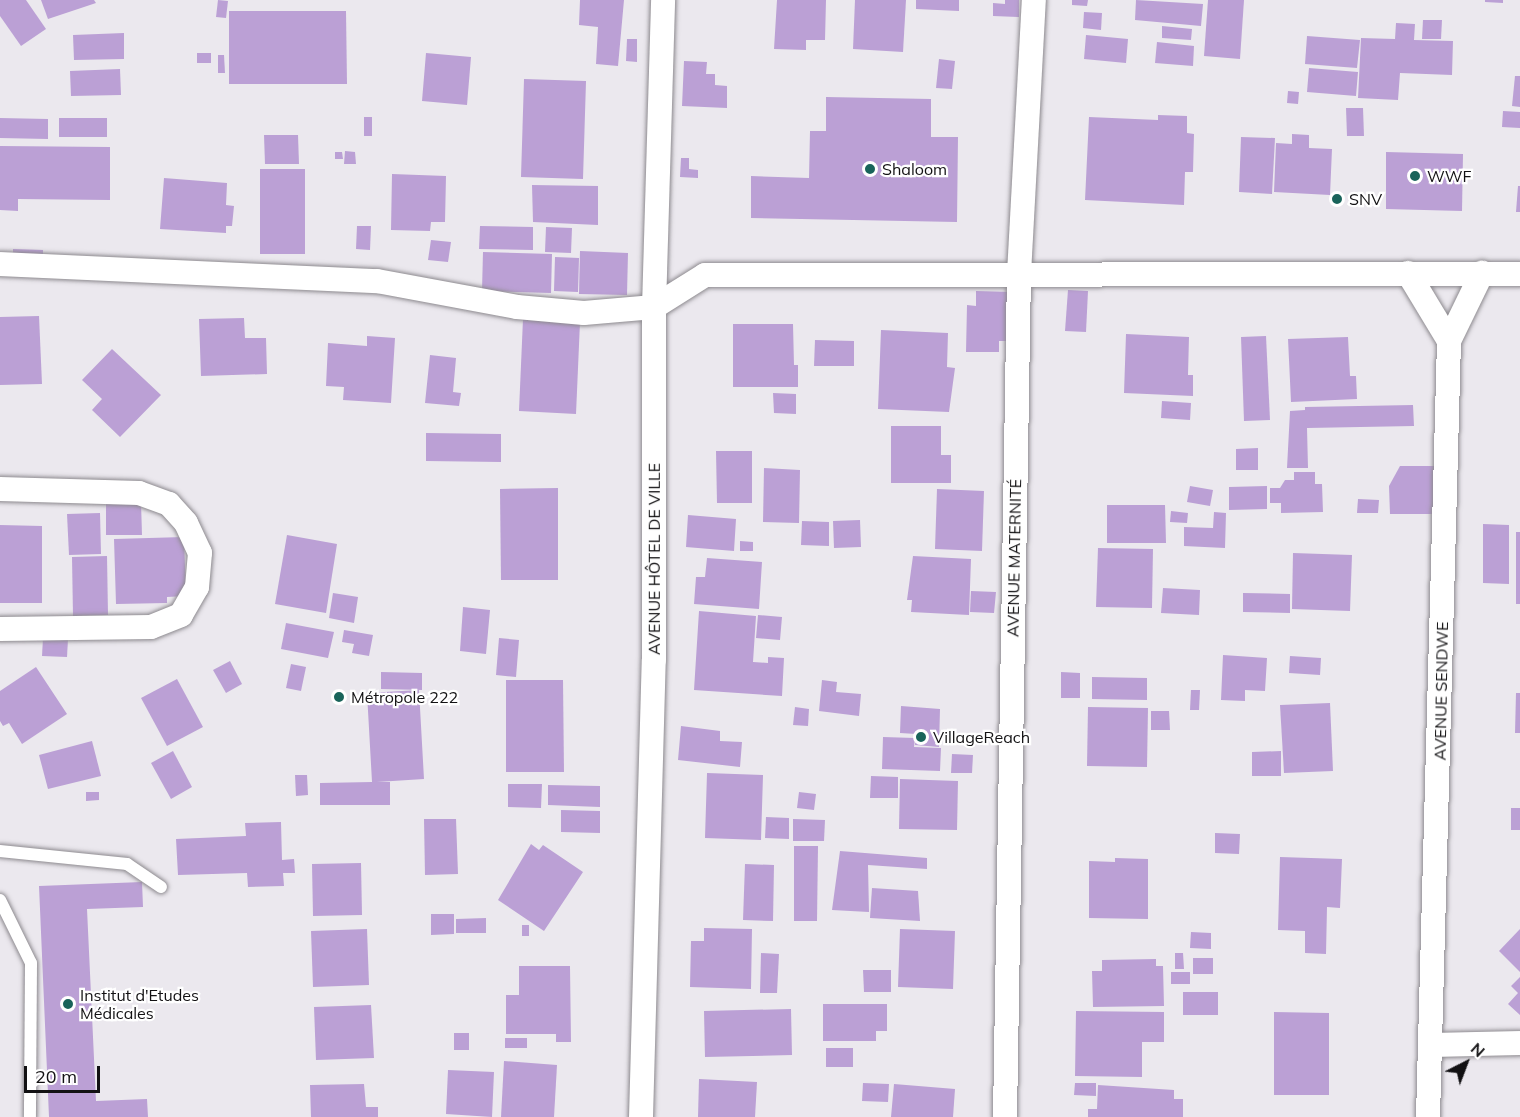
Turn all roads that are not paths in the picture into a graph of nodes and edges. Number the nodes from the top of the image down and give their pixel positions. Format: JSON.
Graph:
{"nodes":[{"id":1,"x":663,"y":0,"type":"edge"},
{"id":2,"x":1034,"y":0,"type":"edge"},
{"id":3,"x":0,"y":264,"type":"edge"},
{"id":4,"x":1408,"y":273,"type":"junction"},
{"id":5,"x":1482,"y":273,"type":"junction"},
{"id":6,"x":1019,"y":274,"type":"junction"},
{"id":7,"x":1520,"y":274,"type":"edge"},
{"id":8,"x":654,"y":307,"type":"junction"},
{"id":9,"x":1449,"y":341,"type":"junction"},
{"id":10,"x":0,"y":489,"type":"edge"},
{"id":11,"x":0,"y":629,"type":"edge"},
{"id":12,"x":0,"y":851,"type":"edge"},
{"id":13,"x":161,"y":887,"type":"dead end"},
{"id":14,"x":0,"y":900,"type":"edge"},
{"id":15,"x":1520,"y":1043,"type":"edge"},
{"id":16,"x":1432,"y":1045,"type":"junction"},
{"id":17,"x":30,"y":1117,"type":"edge"},
{"id":18,"x":641,"y":1117,"type":"edge"},
{"id":19,"x":1005,"y":1117,"type":"edge"},
{"id":20,"x":1428,"y":1117,"type":"edge"}],
"edges":[{"from":1,"to":8,"type":"street","name":"AVENUE HÔTEL DE VILLE"},
{"from":2,"to":6,"type":"street","name":"AVENUE MATERNITÉ"},
{"from":3,"to":8,"type":"street"},
{"from":4,"to":5,"type":"street"},
{"from":4,"to":6,"type":"street"},
{"from":4,"to":9,"type":"street"},
{"from":5,"to":7,"type":"street"},
{"from":5,"to":9,"type":"street","name":"AVENUE SENDWE"},
{"from":6,"to":8,"type":"street"},
{"from":6,"to":19,"type":"street","name":"AVENUE MATERNITÉ"},
{"from":8,"to":18,"type":"street","name":"AVENUE HÔTEL DE VILLE"},
{"from":9,"to":16,"type":"street","name":"AVENUE SENDWE"},
{"from":10,"to":11,"type":"street"},
{"from":12,"to":13,"type":"lane"},
{"from":14,"to":17,"type":"lane"},
{"from":15,"to":16,"type":"street"},
{"from":16,"to":20,"type":"street","name":"AVENUE SENDWE"}]}
